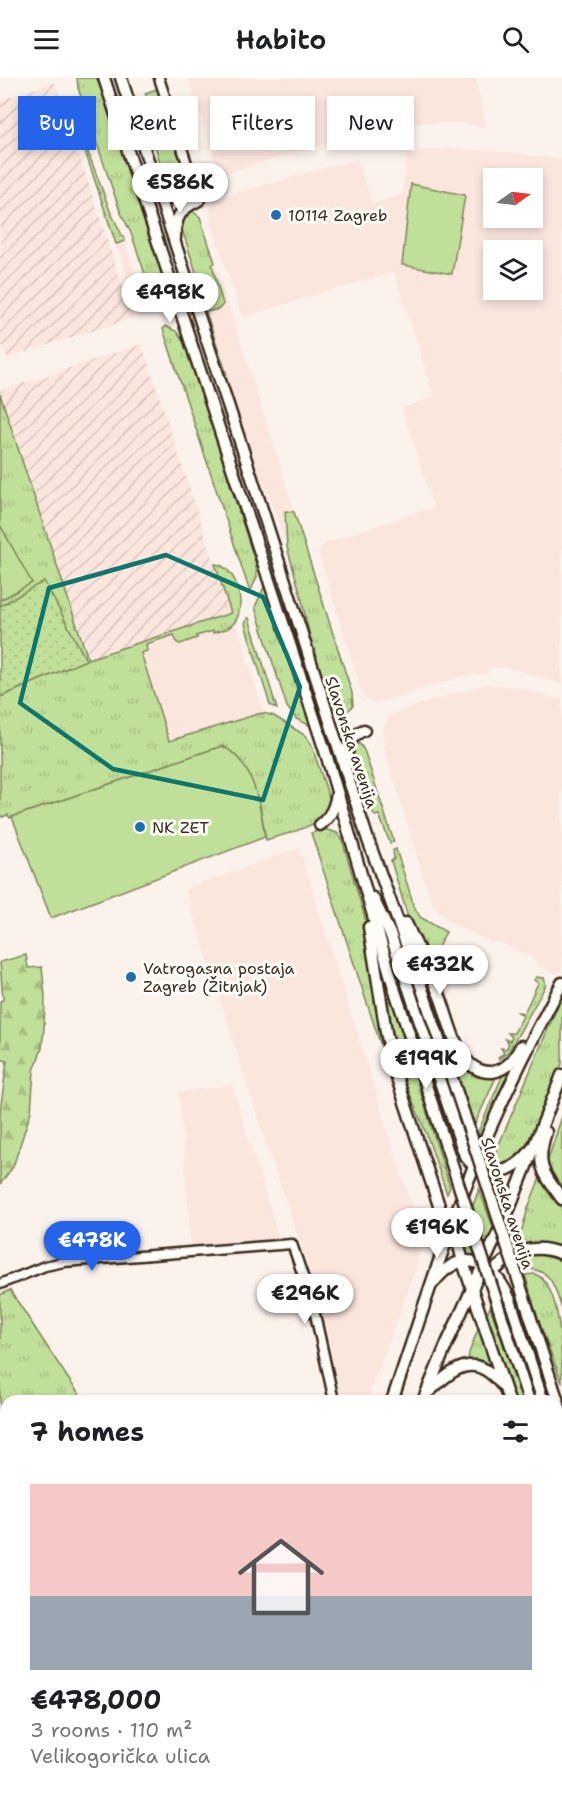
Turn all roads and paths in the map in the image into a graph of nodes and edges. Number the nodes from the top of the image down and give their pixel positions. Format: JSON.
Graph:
{"nodes":[{"id":1,"x":104,"y":78,"type":"edge"},
{"id":2,"x":121,"y":78,"type":"edge"},
{"id":3,"x":159,"y":78,"type":"edge"},
{"id":4,"x":156,"y":186,"type":"junction"},
{"id":5,"x":199,"y":201,"type":"junction"},
{"id":6,"x":176,"y":250,"type":"junction"},
{"id":7,"x":364,"y":730,"type":"dead end"},
{"id":8,"x":350,"y":784,"type":"junction"},
{"id":9,"x":337,"y":790,"type":"junction"},
{"id":10,"x":321,"y":825,"type":"dead end"},
{"id":11,"x":366,"y":888,"type":"junction"},
{"id":12,"x":386,"y":890,"type":"junction"},
{"id":13,"x":562,"y":983,"type":"edge"},
{"id":14,"x":540,"y":1024,"type":"junction"},
{"id":15,"x":562,"y":1075,"type":"edge"},
{"id":16,"x":553,"y":1097,"type":"junction"},
{"id":17,"x":534,"y":1146,"type":"junction"},
{"id":18,"x":475,"y":1166,"type":"junction"},
{"id":19,"x":562,"y":1199,"type":"edge"},
{"id":20,"x":453,"y":1222,"type":"junction"},
{"id":21,"x":446,"y":1241,"type":"junction"},
{"id":22,"x":562,"y":1254,"type":"edge"},
{"id":23,"x":463,"y":1262,"type":"junction"},
{"id":24,"x":489,"y":1269,"type":"junction"},
{"id":25,"x":0,"y":1284,"type":"edge"},
{"id":26,"x":430,"y":1287,"type":"junction"},
{"id":27,"x":474,"y":1288,"type":"junction"},
{"id":28,"x":333,"y":1395,"type":"edge"},
{"id":29,"x":394,"y":1395,"type":"edge"},
{"id":30,"x":425,"y":1395,"type":"edge"},
{"id":31,"x":427,"y":1395,"type":"edge"},
{"id":32,"x":506,"y":1395,"type":"edge"},
{"id":33,"x":507,"y":1395,"type":"edge"},
{"id":34,"x":528,"y":1395,"type":"edge"},
{"id":35,"x":541,"y":1395,"type":"edge"},
{"id":36,"x":556,"y":1395,"type":"edge"}],
"edges":[{"from":1,"to":9,"type":"main road","name":"Slavonska avenija"},
{"from":2,"to":4,"type":"main road","name":"Slavonska avenija"},
{"from":3,"to":5,"type":"street"},
{"from":4,"to":5,"type":"main road"},
{"from":4,"to":6,"type":"main road","name":"Slavonska avenija"},
{"from":5,"to":6,"type":"main road"},
{"from":6,"to":8,"type":"main road","name":"Slavonska avenija"},
{"from":7,"to":8,"type":"main road"},
{"from":8,"to":12,"type":"main road","name":"Slavonska avenija"},
{"from":9,"to":10,"type":"main road"},
{"from":9,"to":11,"type":"main road","name":"Slavonska avenija"},
{"from":11,"to":18,"type":"main road"},
{"from":11,"to":21,"type":"main road"},
{"from":11,"to":34,"type":"main road","name":"Slavonska avenija","bridge":true},
{"from":12,"to":14,"type":"main road"},
{"from":12,"to":36,"type":"main road","name":"Slavonska avenija","bridge":true},
{"from":13,"to":14,"type":"main road"},
{"from":14,"to":18,"type":"main road"},
{"from":15,"to":16,"type":"main road"},
{"from":16,"to":17,"type":"main road"},
{"from":16,"to":19,"type":"main road"},
{"from":17,"to":18,"type":"main road"},
{"from":17,"to":24,"type":"main road"},
{"from":18,"to":20,"type":"main road"},
{"from":20,"to":21,"type":"main road"},
{"from":20,"to":23,"type":"main road"},
{"from":21,"to":26,"type":"main road"},
{"from":22,"to":24,"type":"main road"},
{"from":23,"to":24,"type":"main road"},
{"from":23,"to":26,"type":"main road"},
{"from":23,"to":27,"type":"main road"},
{"from":24,"to":27,"type":"main road"},
{"from":24,"to":35,"type":"main road"},
{"from":25,"to":28,"type":"street"},
{"from":26,"to":29,"type":"main road"},
{"from":27,"to":30,"type":"main road"},
{"from":27,"to":33,"type":"main road"},
{"from":31,"to":32,"type":"main road"}]}
